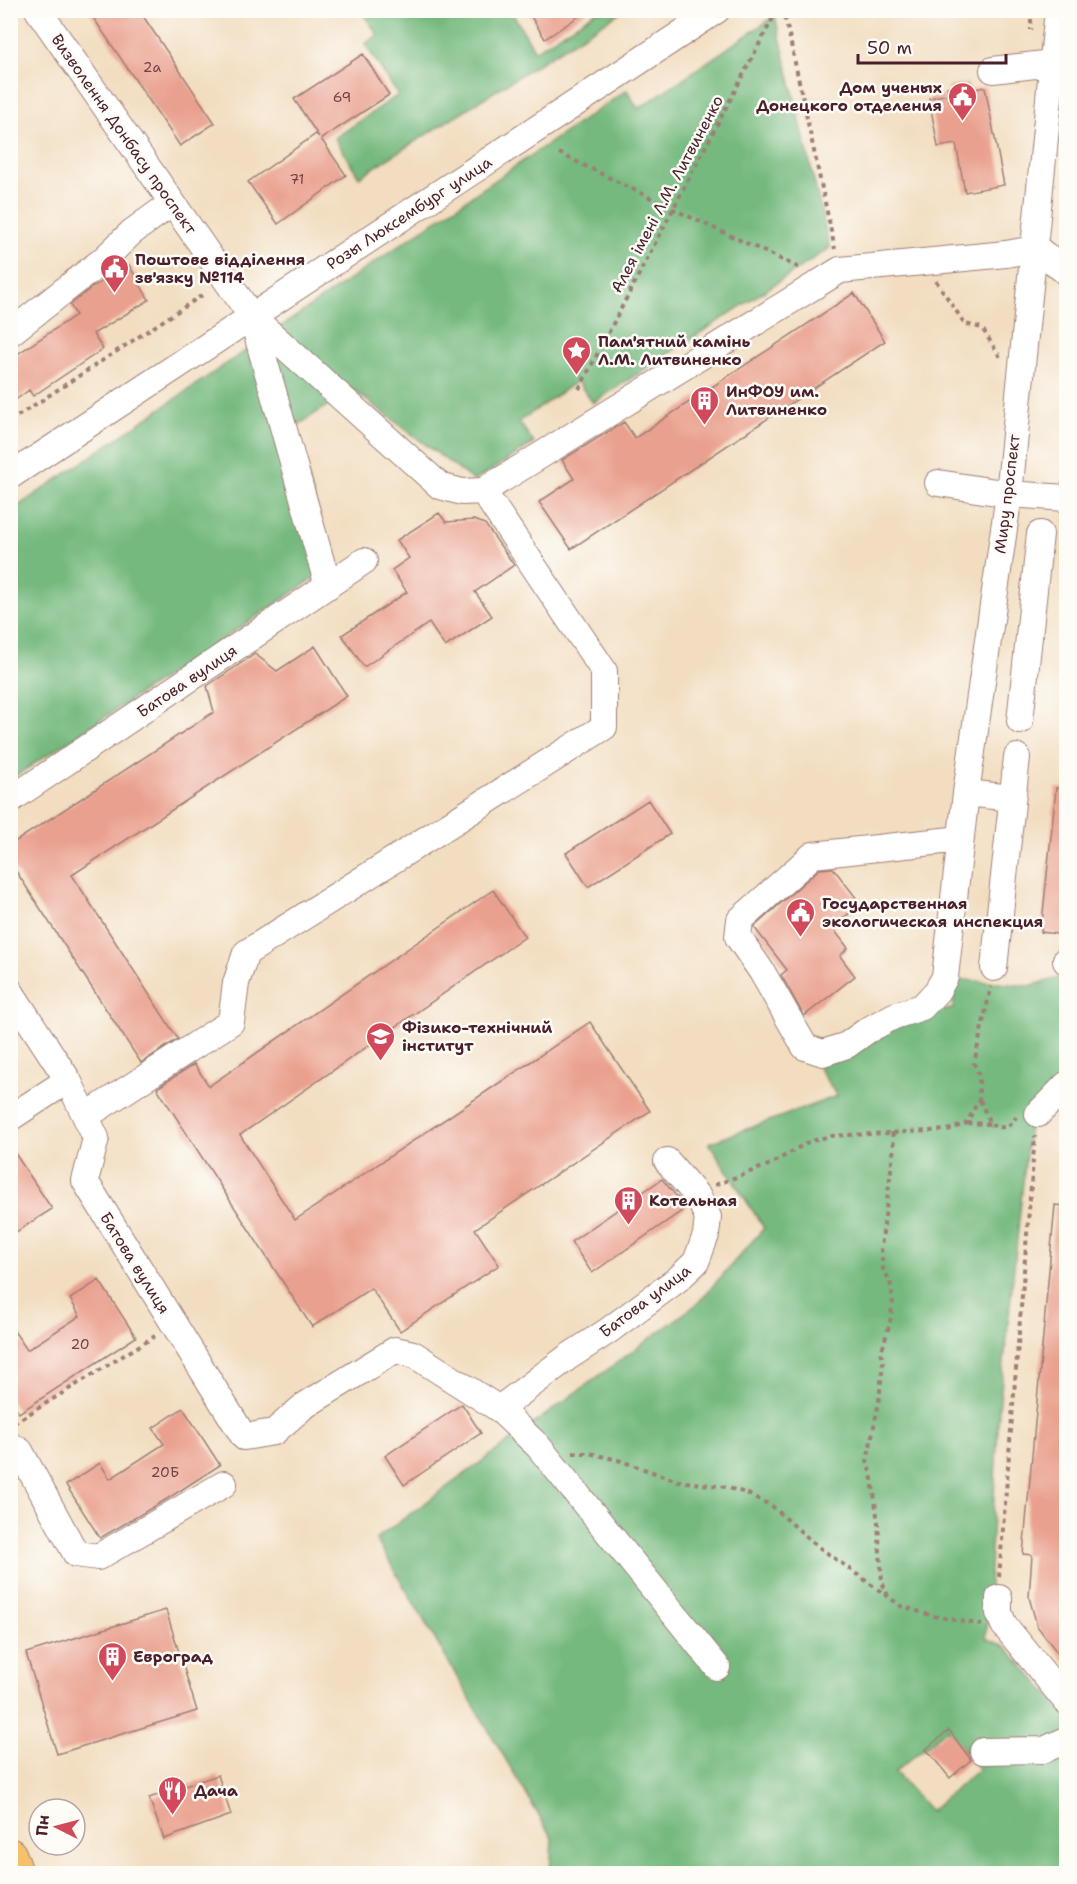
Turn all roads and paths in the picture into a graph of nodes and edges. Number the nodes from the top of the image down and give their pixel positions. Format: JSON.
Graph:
{"nodes":[{"id":1,"x":38,"y":10,"type":"edge"},
{"id":2,"x":717,"y":10,"type":"edge"},
{"id":3,"x":778,"y":10,"type":"edge"},
{"id":4,"x":1058,"y":10,"type":"edge"},
{"id":5,"x":1052,"y":63,"type":"junction"},
{"id":6,"x":993,"y":70,"type":"dead end"},
{"id":7,"x":559,"y":153,"type":"dead end"},
{"id":8,"x":172,"y":202,"type":"junction"},
{"id":9,"x":673,"y":209,"type":"junction"},
{"id":10,"x":1034,"y":249,"type":"junction"},
{"id":11,"x":924,"y":263,"type":"junction"},
{"id":12,"x":1066,"y":272,"type":"edge"},
{"id":13,"x":832,"y":275,"type":"junction"},
{"id":14,"x":204,"y":294,"type":"dead end"},
{"id":15,"x":252,"y":317,"type":"junction"},
{"id":16,"x":10,"y":333,"type":"edge"},
{"id":17,"x":1020,"y":387,"type":"junction"},
{"id":18,"x":579,"y":389,"type":"dead end"},
{"id":19,"x":10,"y":421,"type":"edge"},
{"id":20,"x":10,"y":476,"type":"edge"},
{"id":21,"x":938,"y":483,"type":"dead end"},
{"id":22,"x":483,"y":491,"type":"junction"},
{"id":23,"x":1009,"y":494,"type":"junction"},
{"id":24,"x":1066,"y":498,"type":"edge"},
{"id":25,"x":1040,"y":534,"type":"dead end"},
{"id":26,"x":364,"y":561,"type":"dead end"},
{"id":27,"x":328,"y":585,"type":"junction"},
{"id":28,"x":991,"y":618,"type":"junction"},
{"id":29,"x":1031,"y":622,"type":"junction"},
{"id":30,"x":1020,"y":721,"type":"dead end"},
{"id":31,"x":1017,"y":757,"type":"dead end"},
{"id":32,"x":966,"y":793,"type":"junction"},
{"id":33,"x":1012,"y":798,"type":"junction"},
{"id":34,"x":10,"y":800,"type":"edge"},
{"id":35,"x":961,"y":839,"type":"junction"},
{"id":36,"x":994,"y":969,"type":"joint"},
{"id":37,"x":10,"y":991,"type":"edge"},
{"id":38,"x":68,"y":1080,"type":"junction"},
{"id":39,"x":1066,"y":1085,"type":"edge"},
{"id":40,"x":979,"y":1099,"type":"junction"},
{"id":41,"x":1029,"y":1112,"type":"junction"},
{"id":42,"x":86,"y":1116,"type":"junction"},
{"id":43,"x":10,"y":1118,"type":"edge"},
{"id":44,"x":967,"y":1123,"type":"junction"},
{"id":45,"x":990,"y":1124,"type":"junction"},
{"id":46,"x":892,"y":1132,"type":"junction"},
{"id":47,"x":667,"y":1161,"type":"dead end"},
{"id":48,"x":702,"y":1206,"type":"junction"},
{"id":49,"x":174,"y":1324,"type":"junction"},
{"id":50,"x":499,"y":1409,"type":"junction"},
{"id":51,"x":10,"y":1425,"type":"edge"},
{"id":52,"x":10,"y":1445,"type":"edge"},
{"id":53,"x":538,"y":1446,"type":"junction"},
{"id":54,"x":224,"y":1484,"type":"dead end"},
{"id":55,"x":889,"y":1598,"type":"junction"},
{"id":56,"x":999,"y":1598,"type":"joint"},
{"id":57,"x":1004,"y":1625,"type":"junction"},
{"id":58,"x":717,"y":1667,"type":"dead end"},
{"id":59,"x":1066,"y":1701,"type":"edge"},
{"id":60,"x":1066,"y":1740,"type":"edge"},
{"id":61,"x":983,"y":1752,"type":"dead end"},
{"id":62,"x":10,"y":1856,"type":"edge"},
{"id":63,"x":17,"y":1874,"type":"edge"}],
"edges":[{"from":1,"to":8,"type":"street","name":"Визволення Донбасу проспект"},
{"from":2,"to":15,"type":"street","name":"Розы Люксембург улица"},
{"from":3,"to":9,"type":"path","name":"Алея імені Л.М. Литвиненко"},
{"from":3,"to":13,"type":"path"},
{"from":4,"to":5,"type":"street","name":"Миру проспект"},
{"from":5,"to":6,"type":"street"},
{"from":5,"to":10,"type":"street","name":"Миру проспект"},
{"from":7,"to":9,"type":"path"},
{"from":8,"to":15,"type":"street","name":"Визволення Донбасу проспект"},
{"from":8,"to":16,"type":"street"},
{"from":9,"to":13,"type":"path"},
{"from":9,"to":18,"type":"path","name":"Алея імені Л.М. Литвиненко"},
{"from":10,"to":11,"type":"street"},
{"from":10,"to":12,"type":"street"},
{"from":10,"to":17,"type":"street","name":"Миру проспект"},
{"from":11,"to":13,"type":"street"},
{"from":11,"to":17,"type":"path"},
{"from":13,"to":22,"type":"street"},
{"from":14,"to":19,"type":"path"},
{"from":15,"to":20,"type":"street","name":"Розы Люксембург улица"},
{"from":15,"to":22,"type":"street"},
{"from":15,"to":27,"type":"street"},
{"from":17,"to":23,"type":"street","name":"Миру проспект"},
{"from":21,"to":23,"type":"street"},
{"from":22,"to":42,"type":"street"},
{"from":23,"to":24,"type":"street"},
{"from":23,"to":28,"type":"street","name":"Миру проспект"},
{"from":25,"to":29,"type":"street"},
{"from":26,"to":27,"type":"street","name":"Батова вулиця"},
{"from":27,"to":34,"type":"street","name":"Батова вулиця"},
{"from":28,"to":29,"type":"street"},
{"from":28,"to":32,"type":"street","name":"Миру проспект"},
{"from":29,"to":30,"type":"street"},
{"from":31,"to":33,"type":"street"},
{"from":32,"to":33,"type":"street"},
{"from":32,"to":35,"type":"street","name":"Миру проспект"},
{"from":33,"to":36,"type":"street"},
{"from":35,"to":35,"type":"street","name":"Миру проспект"},
{"from":36,"to":40,"type":"path"},
{"from":37,"to":38,"type":"street","name":"Батова вулиця"},
{"from":38,"to":42,"type":"street","name":"Батова вулиця"},
{"from":38,"to":43,"type":"street"},
{"from":39,"to":41,"type":"street"},
{"from":40,"to":44,"type":"path"},
{"from":40,"to":45,"type":"path"},
{"from":41,"to":45,"type":"path"},
{"from":41,"to":56,"type":"path"},
{"from":42,"to":49,"type":"street","name":"Батова вулиця"},
{"from":44,"to":45,"type":"path"},
{"from":44,"to":46,"type":"path"},
{"from":46,"to":48,"type":"path"},
{"from":46,"to":55,"type":"path"},
{"from":47,"to":48,"type":"street","name":"Батова улица"},
{"from":48,"to":50,"type":"street","name":"Батова улица"},
{"from":49,"to":50,"type":"street","name":"Батова вулиця"},
{"from":49,"to":51,"type":"path"},
{"from":50,"to":53,"type":"street"},
{"from":52,"to":54,"type":"street"},
{"from":53,"to":55,"type":"path"},
{"from":53,"to":58,"type":"street"},
{"from":55,"to":57,"type":"path"},
{"from":56,"to":57,"type":"street"},
{"from":57,"to":59,"type":"street"},
{"from":60,"to":61,"type":"street"},
{"from":62,"to":63,"type":"main road"}]}
